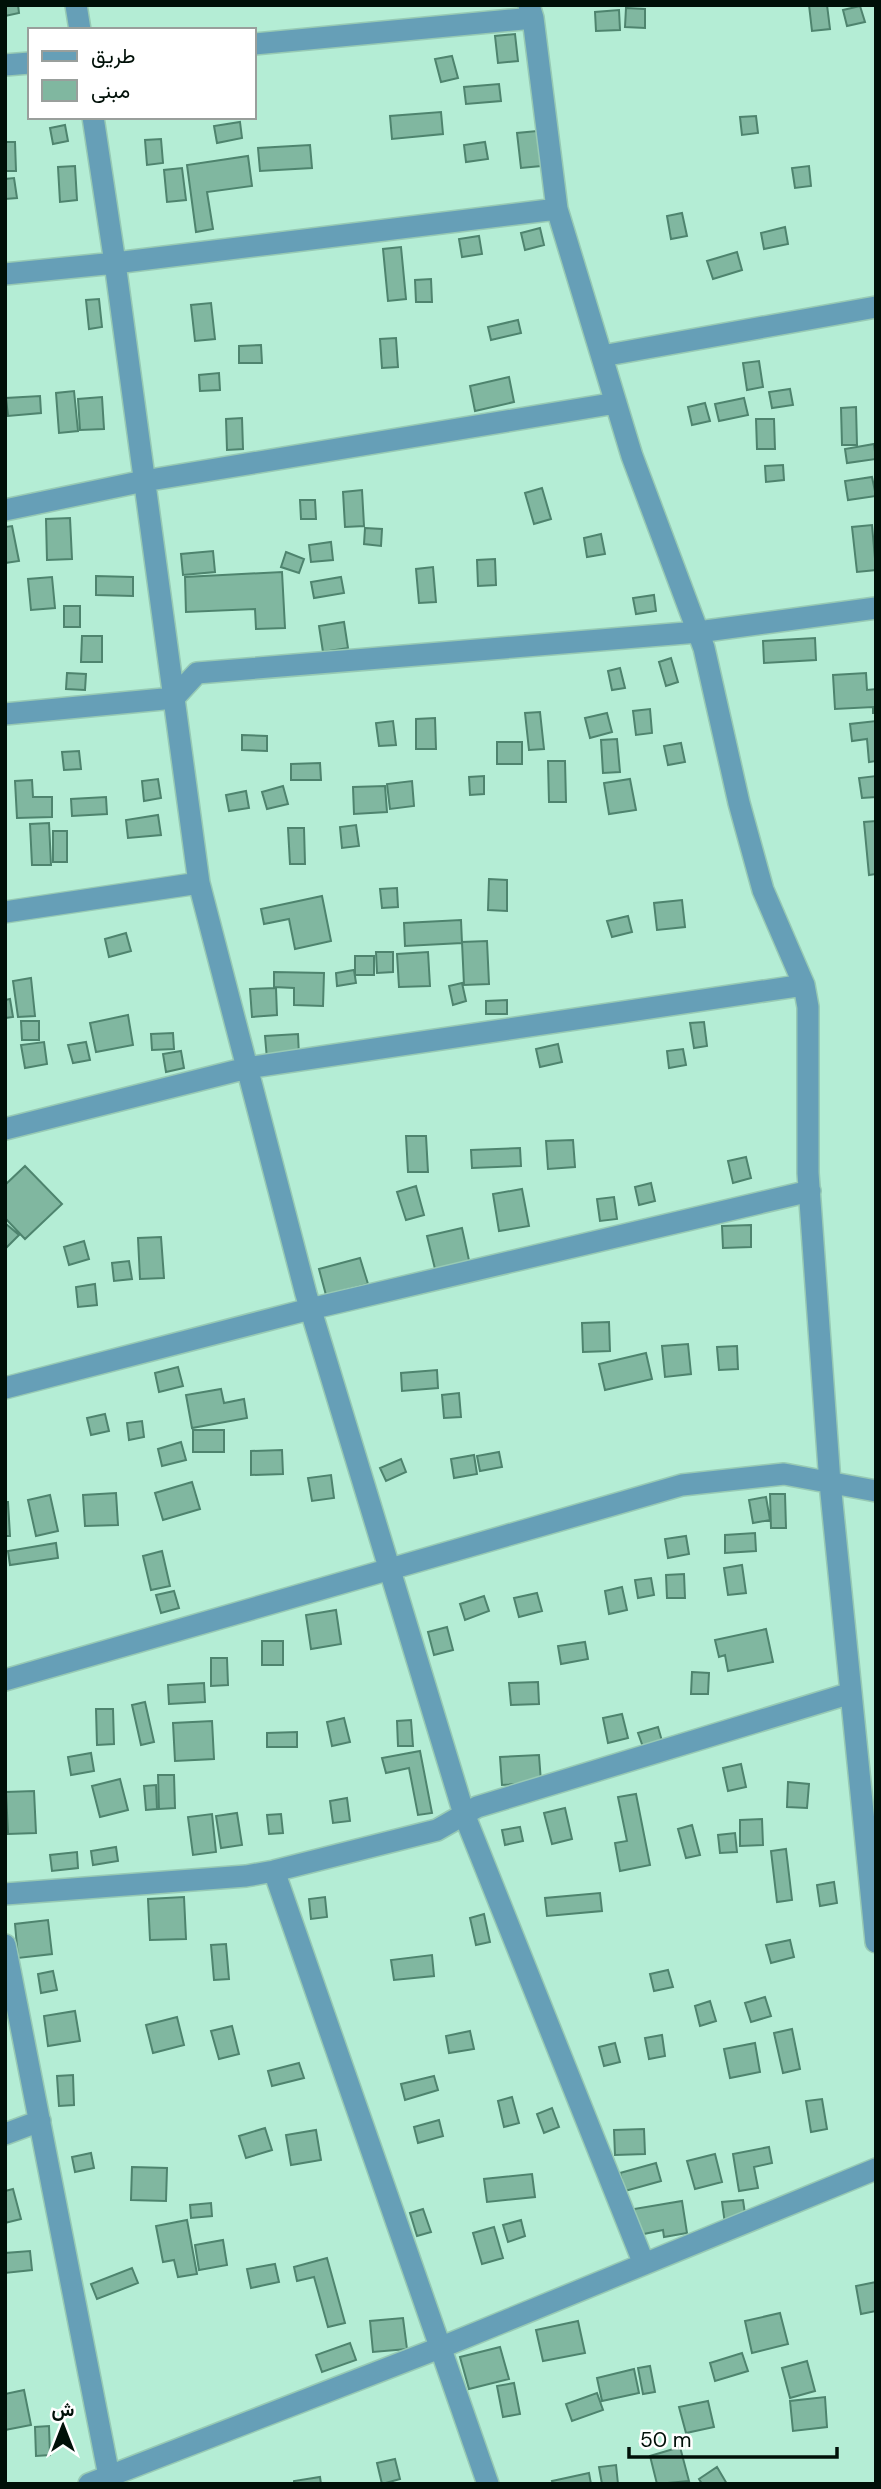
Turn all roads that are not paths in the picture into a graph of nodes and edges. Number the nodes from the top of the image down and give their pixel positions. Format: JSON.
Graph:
{"nodes":[{"id":1,"x":76,"y":5,"type":"edge"},
{"id":2,"x":531,"y":12,"type":"edge"},
{"id":3,"x":80,"y":28,"type":"edge"},
{"id":4,"x":256,"y":44,"type":"edge"},
{"id":5,"x":28,"y":63,"type":"edge"},
{"id":6,"x":5,"y":65,"type":"edge"},
{"id":7,"x":93,"y":119,"type":"edge"},
{"id":8,"x":557,"y":209,"type":"junction"},
{"id":9,"x":115,"y":263,"type":"junction"},
{"id":10,"x":5,"y":274,"type":"edge"},
{"id":11,"x":876,"y":307,"type":"edge"},
{"id":12,"x":602,"y":356,"type":"junction"},
{"id":13,"x":616,"y":403,"type":"junction"},
{"id":14,"x":144,"y":481,"type":"junction"},
{"id":15,"x":5,"y":510,"type":"edge"},
{"id":16,"x":876,"y":608,"type":"edge"},
{"id":17,"x":698,"y":632,"type":"junction"},
{"id":18,"x":174,"y":698,"type":"junction"},
{"id":19,"x":5,"y":714,"type":"edge"},
{"id":20,"x":199,"y":883,"type":"junction"},
{"id":21,"x":5,"y":912,"type":"edge"},
{"id":22,"x":804,"y":985,"type":"junction"},
{"id":23,"x":247,"y":1068,"type":"junction"},
{"id":24,"x":5,"y":1129,"type":"edge"},
{"id":25,"x":810,"y":1191,"type":"junction"},
{"id":26,"x":310,"y":1309,"type":"junction"},
{"id":27,"x":5,"y":1388,"type":"edge"},
{"id":28,"x":830,"y":1483,"type":"junction"},
{"id":29,"x":876,"y":1491,"type":"edge"},
{"id":30,"x":390,"y":1569,"type":"junction"},
{"id":31,"x":5,"y":1680,"type":"edge"},
{"id":32,"x":851,"y":1693,"type":"junction"},
{"id":33,"x":869,"y":1813,"type":"edge"},
{"id":34,"x":464,"y":1814,"type":"junction"},
{"id":35,"x":274,"y":1871,"type":"junction"},
{"id":36,"x":5,"y":1894,"type":"edge"},
{"id":37,"x":876,"y":1942,"type":"edge"},
{"id":38,"x":5,"y":1945,"type":"edge"},
{"id":39,"x":40,"y":2121,"type":"junction"},
{"id":40,"x":5,"y":2134,"type":"edge"},
{"id":41,"x":876,"y":2169,"type":"edge"},
{"id":42,"x":644,"y":2264,"type":"junction"},
{"id":43,"x":442,"y":2347,"type":"junction"},
{"id":44,"x":99,"y":2480,"type":"edge"},
{"id":45,"x":488,"y":2484,"type":"edge"}],
"edges":[{"from":1,"to":3,"type":"street"},
{"from":2,"to":4,"type":"street"},
{"from":2,"to":8,"type":"street"},
{"from":5,"to":6,"type":"street"},
{"from":7,"to":9,"type":"street"},
{"from":8,"to":9,"type":"street"},
{"from":8,"to":12,"type":"street"},
{"from":9,"to":10,"type":"street"},
{"from":9,"to":14,"type":"street"},
{"from":11,"to":12,"type":"street"},
{"from":12,"to":13,"type":"street"},
{"from":13,"to":14,"type":"street"},
{"from":13,"to":17,"type":"street"},
{"from":14,"to":15,"type":"street"},
{"from":14,"to":18,"type":"street"},
{"from":16,"to":17,"type":"street"},
{"from":17,"to":18,"type":"street"},
{"from":17,"to":22,"type":"street"},
{"from":18,"to":19,"type":"street"},
{"from":18,"to":20,"type":"street"},
{"from":20,"to":21,"type":"street"},
{"from":20,"to":23,"type":"street"},
{"from":22,"to":23,"type":"street"},
{"from":22,"to":25,"type":"street"},
{"from":23,"to":24,"type":"street"},
{"from":23,"to":26,"type":"street"},
{"from":25,"to":26,"type":"street"},
{"from":25,"to":28,"type":"street"},
{"from":26,"to":27,"type":"street"},
{"from":26,"to":30,"type":"street"},
{"from":28,"to":29,"type":"street"},
{"from":28,"to":30,"type":"street"},
{"from":28,"to":32,"type":"street"},
{"from":30,"to":31,"type":"street"},
{"from":30,"to":34,"type":"street"},
{"from":32,"to":33,"type":"street"},
{"from":32,"to":34,"type":"street"},
{"from":33,"to":37,"type":"street"},
{"from":34,"to":35,"type":"street"},
{"from":34,"to":42,"type":"street"},
{"from":35,"to":36,"type":"street"},
{"from":35,"to":43,"type":"street"},
{"from":38,"to":39,"type":"street"},
{"from":39,"to":40,"type":"street"},
{"from":39,"to":44,"type":"street"},
{"from":41,"to":42,"type":"street"},
{"from":42,"to":43,"type":"street"},
{"from":43,"to":44,"type":"street"},
{"from":43,"to":45,"type":"street"}]}
